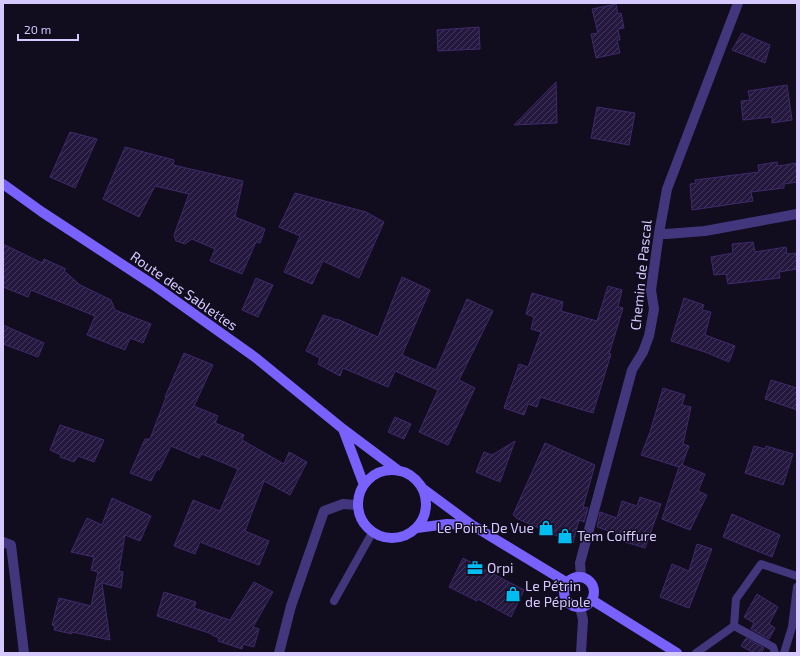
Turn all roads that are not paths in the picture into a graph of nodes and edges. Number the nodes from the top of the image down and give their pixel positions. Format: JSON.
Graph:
{"nodes":[{"id":1,"x":738,"y":3,"type":"edge"},
{"id":2,"x":3,"y":184,"type":"edge"},
{"id":3,"x":797,"y":214,"type":"edge"},
{"id":4,"x":659,"y":232,"type":"junction"},
{"id":5,"x":343,"y":429,"type":"junction"},
{"id":6,"x":399,"y":472,"type":"junction"},
{"id":7,"x":364,"y":485,"type":"junction"},
{"id":8,"x":422,"y":488,"type":"junction"},
{"id":9,"x":358,"y":505,"type":"junction"},
{"id":10,"x":472,"y":525,"type":"junction"},
{"id":11,"x":417,"y":528,"type":"junction"},
{"id":12,"x":372,"y":533,"type":"junction"},
{"id":13,"x":3,"y":542,"type":"edge"},
{"id":14,"x":581,"y":576,"type":"junction"},
{"id":15,"x":797,"y":576,"type":"edge"},
{"id":16,"x":566,"y":582,"type":"junction"},
{"id":17,"x":797,"y":587,"type":"edge"},
{"id":18,"x":592,"y":600,"type":"junction"},
{"id":19,"x":334,"y":601,"type":"dead end"},
{"id":20,"x":580,"y":607,"type":"junction"},
{"id":21,"x":734,"y":626,"type":"junction"},
{"id":22,"x":24,"y":653,"type":"edge"},
{"id":23,"x":279,"y":653,"type":"edge"},
{"id":24,"x":580,"y":653,"type":"edge"},
{"id":25,"x":677,"y":653,"type":"edge"},
{"id":26,"x":696,"y":653,"type":"edge"},
{"id":27,"x":775,"y":653,"type":"edge"},
{"id":28,"x":784,"y":653,"type":"edge"}],
"edges":[{"from":1,"to":4,"type":"street","name":"Chemin de Pascal"},
{"from":2,"to":5,"type":"main road","name":"Route des Sablettes"},
{"from":3,"to":4,"type":"street"},
{"from":4,"to":14,"type":"street","name":"Chemin de Pascal"},
{"from":5,"to":6,"type":"main road","name":"Route des Sablettes"},
{"from":5,"to":7,"type":"main road"},
{"from":6,"to":7,"type":"main road"},
{"from":6,"to":8,"type":"main road"},
{"from":7,"to":9,"type":"main road"},
{"from":8,"to":10,"type":"main road"},
{"from":8,"to":11,"type":"main road"},
{"from":9,"to":12,"type":"main road"},
{"from":9,"to":23,"type":"street"},
{"from":10,"to":11,"type":"main road"},
{"from":10,"to":16,"type":"main road"},
{"from":11,"to":12,"type":"main road"},
{"from":12,"to":19,"type":"lane"},
{"from":13,"to":22,"type":"street"},
{"from":14,"to":16,"type":"main road"},
{"from":14,"to":18,"type":"main road"},
{"from":15,"to":21,"type":"lane"},
{"from":16,"to":20,"type":"main road"},
{"from":17,"to":28,"type":"lane"},
{"from":18,"to":20,"type":"main road"},
{"from":18,"to":25,"type":"main road"},
{"from":20,"to":24,"type":"street"},
{"from":21,"to":26,"type":"lane"},
{"from":21,"to":27,"type":"lane"}]}
